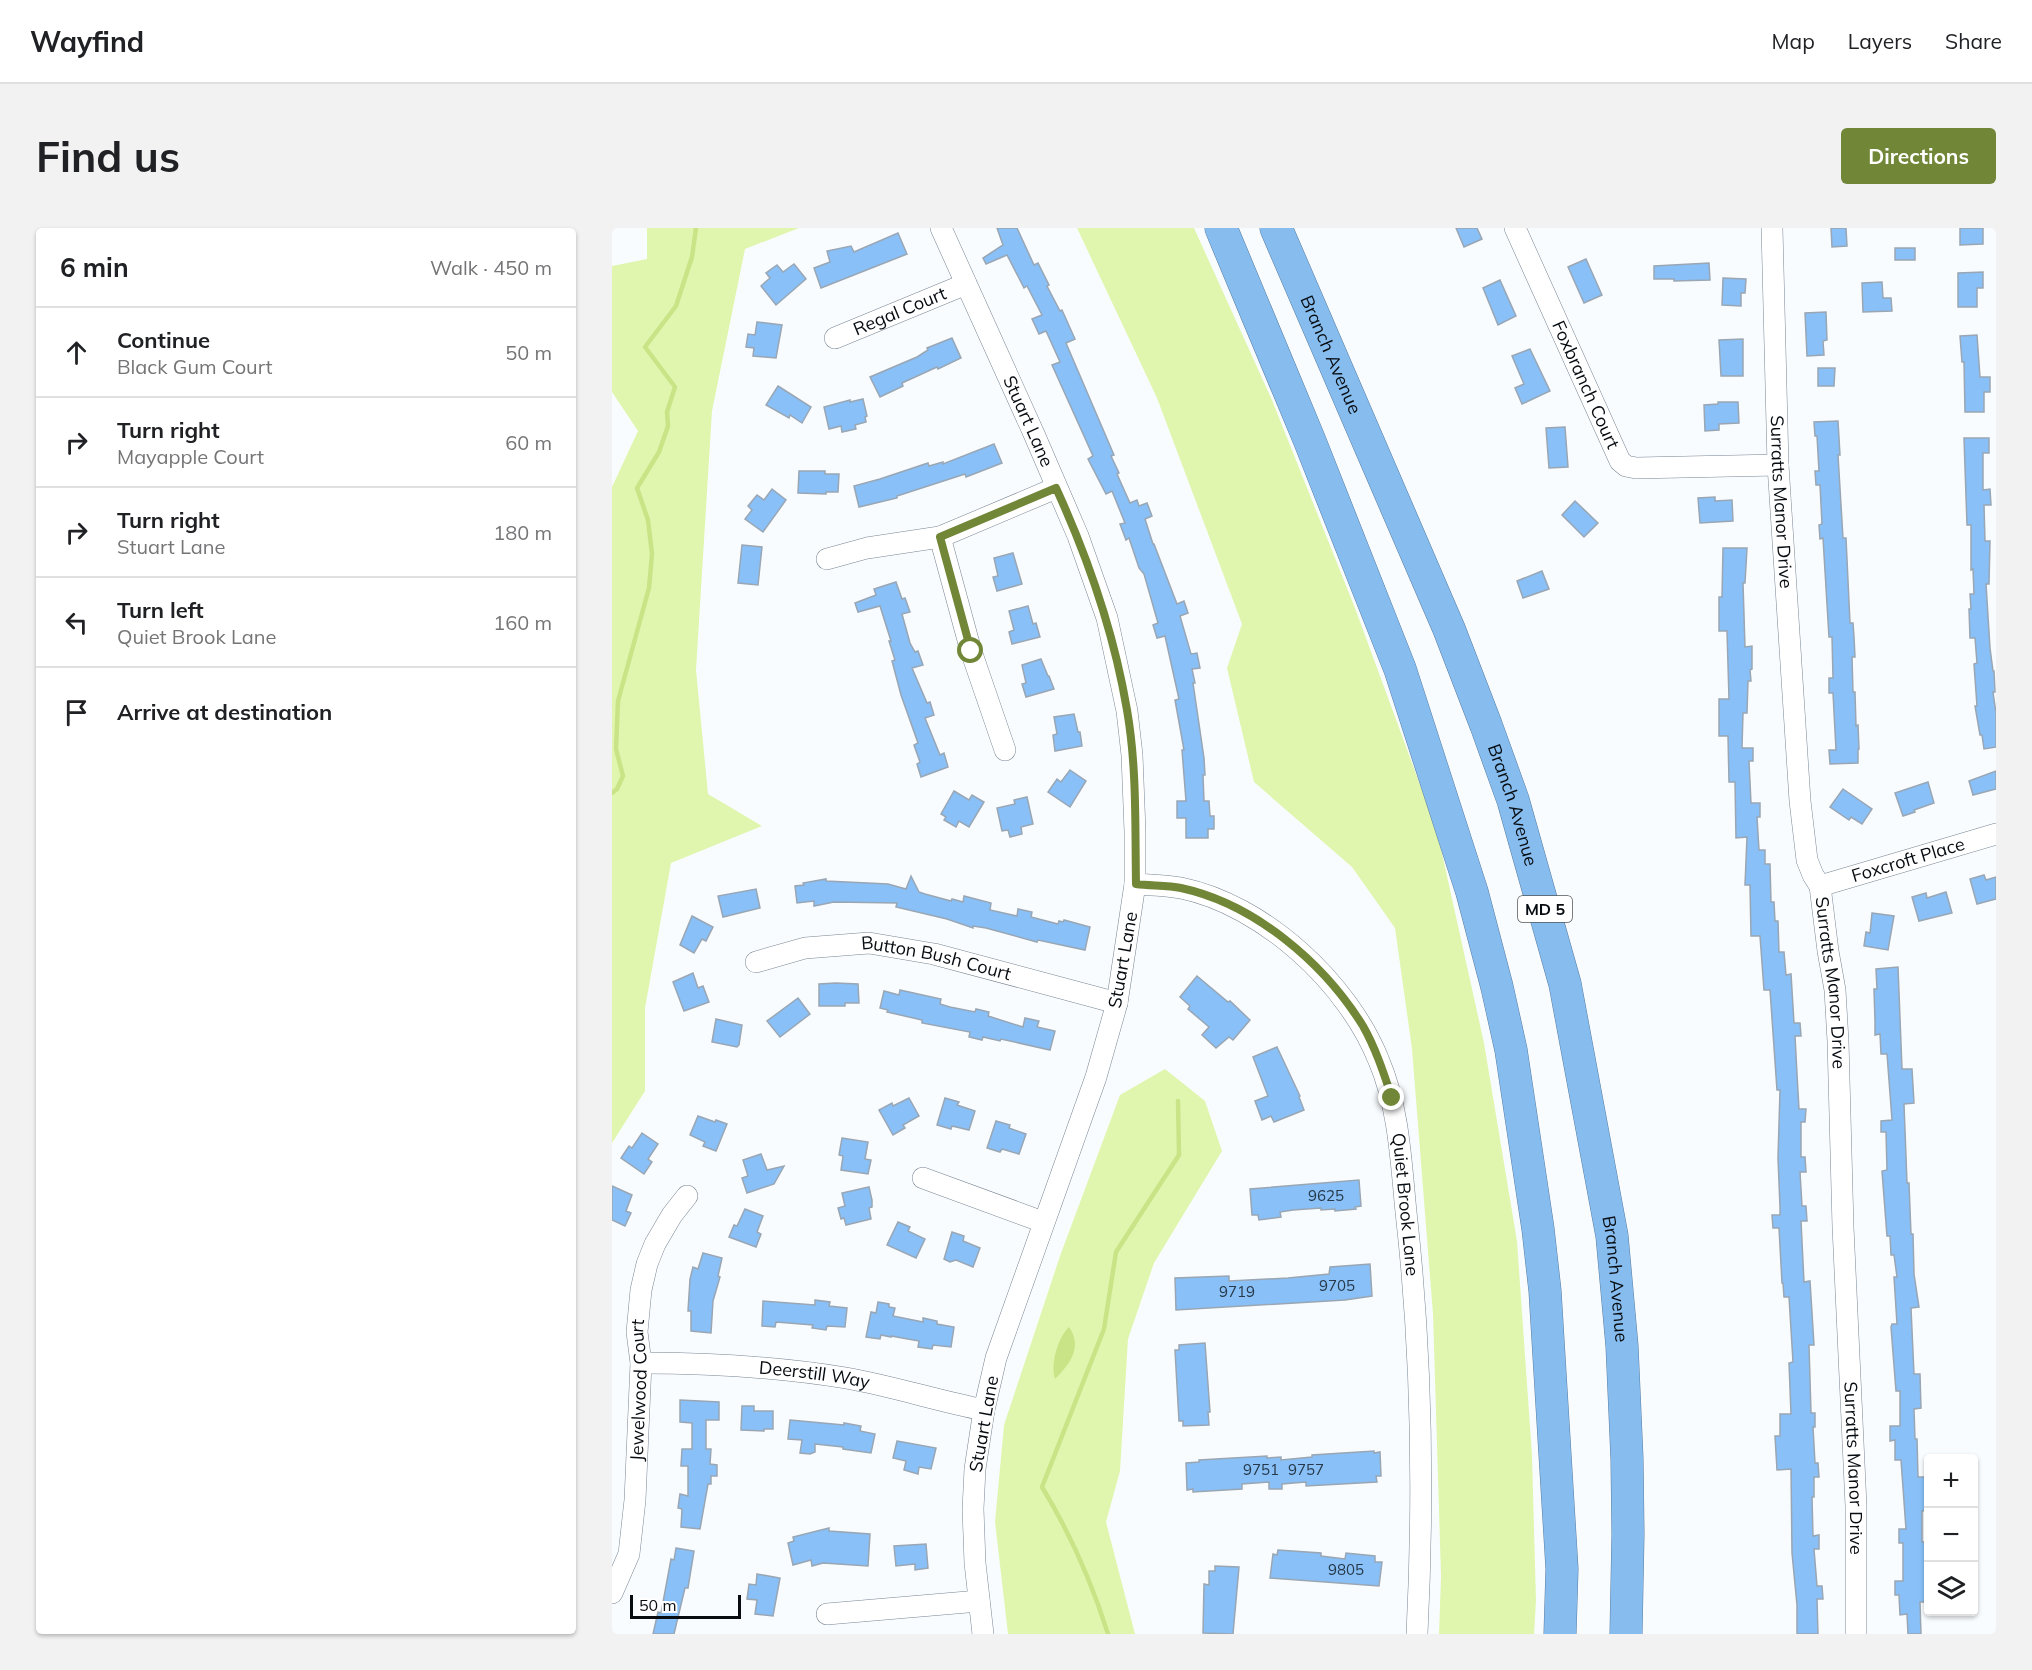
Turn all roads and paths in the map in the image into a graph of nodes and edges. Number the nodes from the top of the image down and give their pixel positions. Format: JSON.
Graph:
{"nodes":[{"id":1,"x":941,"y":228,"type":"edge"},
{"id":2,"x":1221,"y":228,"type":"edge"},
{"id":3,"x":1276,"y":228,"type":"edge"},
{"id":4,"x":1515,"y":228,"type":"edge"},
{"id":5,"x":1772,"y":228,"type":"edge"},
{"id":6,"x":966,"y":284,"type":"junction"},
{"id":7,"x":835,"y":338,"type":"dead end"},
{"id":8,"x":1778,"y":465,"type":"junction"},
{"id":9,"x":1056,"y":488,"type":"junction"},
{"id":10,"x":940,"y":537,"type":"junction"},
{"id":11,"x":827,"y":559,"type":"dead end"},
{"id":12,"x":1005,"y":750,"type":"dead end"},
{"id":13,"x":1996,"y":834,"type":"edge"},
{"id":14,"x":1136,"y":884,"type":"junction"},
{"id":15,"x":1820,"y":886,"type":"junction"},
{"id":16,"x":756,"y":962,"type":"dead end"},
{"id":17,"x":1117,"y":1003,"type":"junction"},
{"id":18,"x":923,"y":1178,"type":"dead end"},
{"id":19,"x":687,"y":1196,"type":"dead end"},
{"id":20,"x":1043,"y":1222,"type":"junction"},
{"id":21,"x":641,"y":1363,"type":"junction"},
{"id":22,"x":984,"y":1410,"type":"junction"},
{"id":23,"x":612,"y":1593,"type":"edge"},
{"id":24,"x":979,"y":1600,"type":"junction"},
{"id":25,"x":826,"y":1614,"type":"dead end"},
{"id":26,"x":983,"y":1634,"type":"edge"},
{"id":27,"x":1417,"y":1634,"type":"edge"},
{"id":28,"x":1560,"y":1634,"type":"edge"},
{"id":29,"x":1626,"y":1634,"type":"edge"},
{"id":30,"x":1857,"y":1634,"type":"edge"}],
"edges":[{"from":1,"to":6,"type":"street","name":"Stuart Lane"},
{"from":2,"to":28,"type":"highway"},
{"from":3,"to":29,"type":"highway","name":"Branch Avenue","number":"MD 5"},
{"from":4,"to":8,"type":"street","name":"Foxbranch Court"},
{"from":5,"to":8,"type":"street","name":"Surratts Manor Drive"},
{"from":6,"to":7,"type":"street","name":"Regal Court"},
{"from":6,"to":9,"type":"street","name":"Stuart Lane"},
{"from":8,"to":15,"type":"street","name":"Surratts Manor Drive"},
{"from":9,"to":10,"type":"street"},
{"from":9,"to":14,"type":"street","name":"Stuart Lane"},
{"from":10,"to":11,"type":"street"},
{"from":10,"to":12,"type":"street"},
{"from":13,"to":15,"type":"street","name":"Foxcroft Place"},
{"from":14,"to":17,"type":"street","name":"Stuart Lane"},
{"from":14,"to":27,"type":"street","name":"Quiet Brook Lane"},
{"from":15,"to":30,"type":"street","name":"Surratts Manor Drive"},
{"from":16,"to":17,"type":"street","name":"Button Bush Court"},
{"from":17,"to":20,"type":"street","name":"Stuart Lane"},
{"from":18,"to":20,"type":"street"},
{"from":19,"to":21,"type":"street","name":"Jewelwood Court"},
{"from":20,"to":22,"type":"street","name":"Stuart Lane"},
{"from":21,"to":22,"type":"street","name":"Deerstill Way"},
{"from":21,"to":23,"type":"street","name":"Jewelwood Court"},
{"from":22,"to":24,"type":"street","name":"Stuart Lane"},
{"from":24,"to":25,"type":"street"},
{"from":24,"to":26,"type":"street","name":"Stuart Lane"}]}
